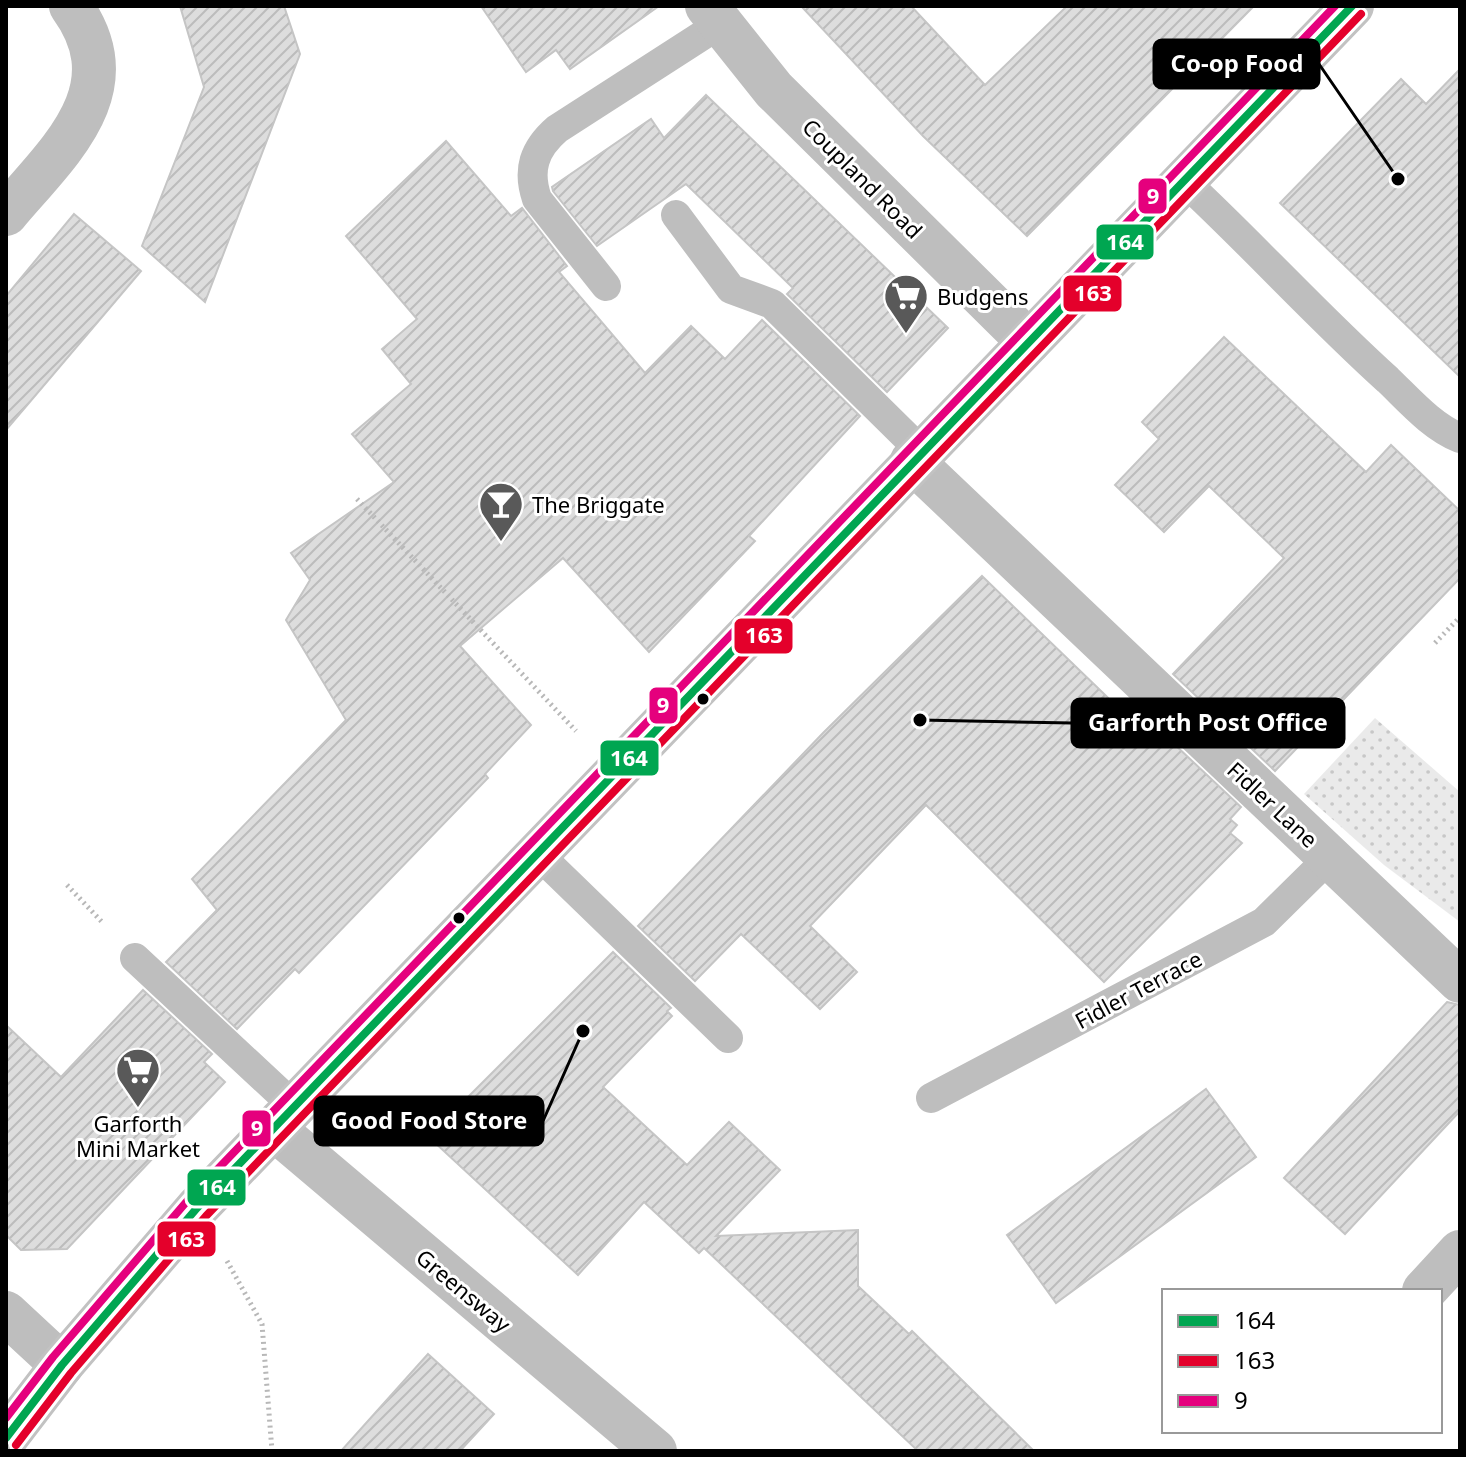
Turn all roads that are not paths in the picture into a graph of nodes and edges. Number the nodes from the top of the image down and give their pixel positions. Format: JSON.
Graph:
{"nodes":[{"id":1,"x":71,"y":6,"type":"edge"},
{"id":2,"x":1352,"y":6,"type":"edge"},
{"id":3,"x":714,"y":15,"type":"edge"},
{"id":4,"x":1184,"y":181,"type":"junction"},
{"id":5,"x":6,"y":214,"type":"edge"},
{"id":6,"x":676,"y":215,"type":"dead end"},
{"id":7,"x":606,"y":286,"type":"dead end"},
{"id":8,"x":1029,"y":342,"type":"junction"},
{"id":9,"x":1460,"y":438,"type":"edge"},
{"id":10,"x":917,"y":456,"type":"junction"},
{"id":11,"x":538,"y":854,"type":"junction"},
{"id":12,"x":1330,"y":857,"type":"junction"},
{"id":13,"x":135,"y":958,"type":"dead end"},
{"id":14,"x":1460,"y":981,"type":"edge"},
{"id":15,"x":728,"y":1038,"type":"dead end"},
{"id":16,"x":931,"y":1098,"type":"dead end"},
{"id":17,"x":284,"y":1118,"type":"junction"},
{"id":18,"x":1460,"y":1252,"type":"edge"},
{"id":19,"x":1426,"y":1289,"type":"edge"},
{"id":20,"x":6,"y":1313,"type":"edge"},
{"id":21,"x":62,"y":1365,"type":"junction"},
{"id":22,"x":6,"y":1438,"type":"edge"},
{"id":23,"x":655,"y":1451,"type":"edge"}],
"edges":[{"from":1,"to":5,"type":"street"},
{"from":2,"to":4,"type":"main road"},
{"from":3,"to":7,"type":"lane"},
{"from":3,"to":8,"type":"street","name":"Coupland Road"},
{"from":4,"to":8,"type":"main road"},
{"from":4,"to":9,"type":"lane"},
{"from":6,"to":10,"type":"lane"},
{"from":8,"to":10,"type":"main road"},
{"from":10,"to":11,"type":"main road"},
{"from":10,"to":12,"type":"street","name":"Fidler Lane"},
{"from":11,"to":15,"type":"lane"},
{"from":11,"to":17,"type":"main road"},
{"from":12,"to":14,"type":"street","name":"Fidler Lane"},
{"from":12,"to":16,"type":"lane","name":"Fidler Terrace"},
{"from":13,"to":17,"type":"lane"},
{"from":17,"to":21,"type":"main road"},
{"from":17,"to":23,"type":"street","name":"Greensway"},
{"from":18,"to":19,"type":"street"},
{"from":20,"to":21,"type":"street"},
{"from":21,"to":22,"type":"main road"}]}
